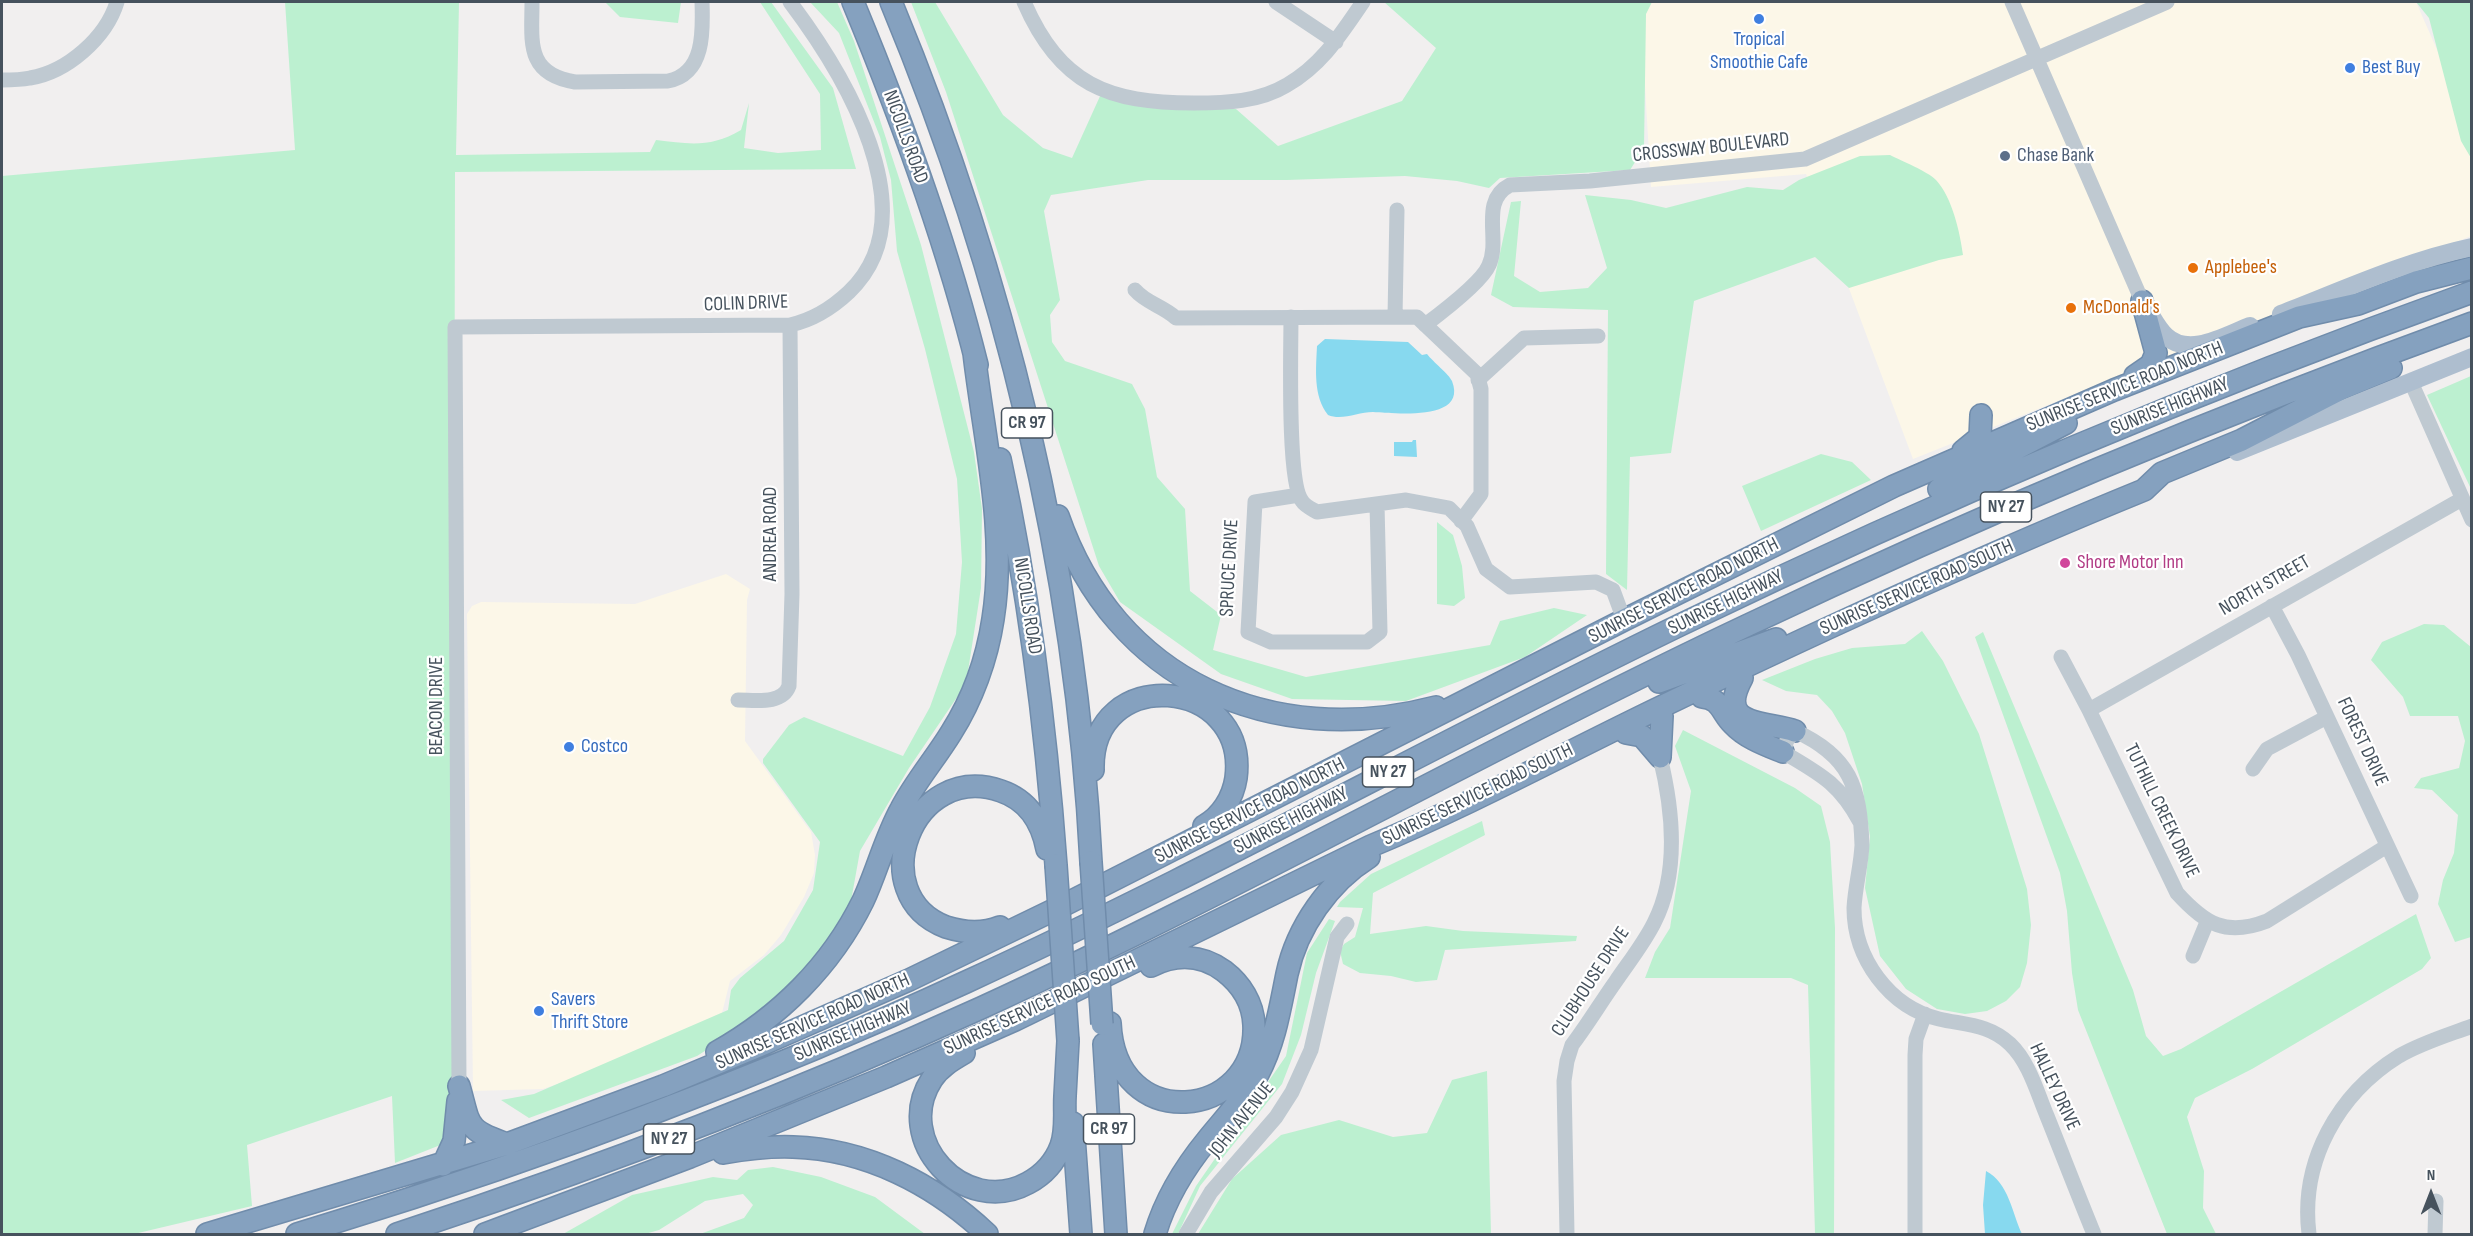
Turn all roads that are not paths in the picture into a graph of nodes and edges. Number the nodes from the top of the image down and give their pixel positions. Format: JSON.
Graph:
{"nodes":[{"id":1,"x":117,"y":2,"type":"edge"},
{"id":2,"x":532,"y":2,"type":"edge"},
{"id":3,"x":702,"y":2,"type":"edge"},
{"id":4,"x":790,"y":2,"type":"edge"},
{"id":5,"x":853,"y":2,"type":"edge"},
{"id":6,"x":891,"y":2,"type":"edge"},
{"id":7,"x":1024,"y":2,"type":"edge"},
{"id":8,"x":1276,"y":2,"type":"edge"},
{"id":9,"x":1363,"y":2,"type":"edge"},
{"id":10,"x":2012,"y":2,"type":"edge"},
{"id":11,"x":2167,"y":2,"type":"edge"},
{"id":12,"x":1336,"y":42,"type":"junction"},
{"id":13,"x":2036,"y":57,"type":"junction"},
{"id":14,"x":2,"y":80,"type":"edge"},
{"id":15,"x":1397,"y":210,"type":"dead end"},
{"id":16,"x":2472,"y":249,"type":"edge"},
{"id":17,"x":2472,"y":268,"type":"edge"},
{"id":18,"x":1135,"y":290,"type":"dead end"},
{"id":19,"x":2472,"y":292,"type":"edge"},
{"id":20,"x":2142,"y":301,"type":"junction"},
{"id":21,"x":1290,"y":317,"type":"junction"},
{"id":22,"x":1395,"y":317,"type":"junction"},
{"id":23,"x":2299,"y":317,"type":"junction"},
{"id":24,"x":2472,"y":323,"type":"edge"},
{"id":25,"x":790,"y":325,"type":"junction"},
{"id":26,"x":1425,"y":325,"type":"junction"},
{"id":27,"x":455,"y":327,"type":"joint"},
{"id":28,"x":2472,"y":333,"type":"edge"},
{"id":29,"x":1598,"y":336,"type":"dead end"},
{"id":30,"x":2242,"y":339,"type":"junction"},
{"id":31,"x":974,"y":353,"type":"junction"},
{"id":32,"x":2472,"y":357,"type":"edge"},
{"id":33,"x":1478,"y":380,"type":"junction"},
{"id":34,"x":2411,"y":382,"type":"junction"},
{"id":35,"x":2114,"y":390,"type":"junction"},
{"id":36,"x":2038,"y":423,"type":"junction"},
{"id":37,"x":1029,"y":432,"type":"junction"},
{"id":38,"x":1947,"y":462,"type":"junction"},
{"id":39,"x":2144,"y":490,"type":"junction"},
{"id":40,"x":1299,"y":495,"type":"junction"},
{"id":41,"x":2462,"y":499,"type":"junction"},
{"id":42,"x":1377,"y":504,"type":"junction"},
{"id":43,"x":2472,"y":520,"type":"edge"},
{"id":44,"x":1461,"y":521,"type":"junction"},
{"id":45,"x":1809,"y":563,"type":"junction"},
{"id":46,"x":1933,"y":579,"type":"junction"},
{"id":47,"x":2272,"y":606,"type":"junction"},
{"id":48,"x":1861,"y":612,"type":"junction"},
{"id":49,"x":1624,"y":620,"type":"junction"},
{"id":50,"x":2061,"y":657,"type":"dead end"},
{"id":51,"x":1742,"y":678,"type":"junction"},
{"id":52,"x":1474,"y":697,"type":"junction"},
{"id":53,"x":1702,"y":697,"type":"junction"},
{"id":54,"x":738,"y":700,"type":"dead end"},
{"id":55,"x":2089,"y":710,"type":"junction"},
{"id":56,"x":1662,"y":716,"type":"junction"},
{"id":57,"x":2327,"y":717,"type":"junction"},
{"id":58,"x":1553,"y":721,"type":"junction"},
{"id":59,"x":1795,"y":731,"type":"junction"},
{"id":60,"x":1626,"y":733,"type":"junction"},
{"id":61,"x":1826,"y":749,"type":"junction"},
{"id":62,"x":1783,"y":752,"type":"junction"},
{"id":63,"x":1660,"y":757,"type":"junction"},
{"id":64,"x":2253,"y":769,"type":"dead end"},
{"id":65,"x":1816,"y":771,"type":"junction"},
{"id":66,"x":1533,"y":772,"type":"junction"},
{"id":67,"x":1860,"y":822,"type":"junction"},
{"id":68,"x":1420,"y":825,"type":"junction"},
{"id":69,"x":1089,"y":833,"type":"junction"},
{"id":70,"x":2387,"y":846,"type":"junction"},
{"id":71,"x":1143,"y":865,"type":"junction"},
{"id":72,"x":1052,"y":866,"type":"junction"},
{"id":73,"x":2411,"y":896,"type":"dead end"},
{"id":74,"x":1063,"y":912,"type":"junction"},
{"id":75,"x":2207,"y":922,"type":"junction"},
{"id":76,"x":1347,"y":924,"type":"dead end"},
{"id":77,"x":2193,"y":956,"type":"dead end"},
{"id":78,"x":1084,"y":986,"type":"junction"},
{"id":79,"x":1925,"y":1014,"type":"junction"},
{"id":80,"x":1015,"y":1020,"type":"junction"},
{"id":81,"x":1106,"y":1024,"type":"junction"},
{"id":82,"x":2472,"y":1026,"type":"edge"},
{"id":83,"x":1068,"y":1041,"type":"junction"},
{"id":84,"x":459,"y":1086,"type":"junction"},
{"id":85,"x":567,"y":1122,"type":"junction"},
{"id":86,"x":507,"y":1144,"type":"junction"},
{"id":87,"x":690,"y":1157,"type":"junction"},
{"id":88,"x":442,"y":1165,"type":"junction"},
{"id":89,"x":2436,"y":1201,"type":"dead end"},
{"id":90,"x":207,"y":1234,"type":"edge"},
{"id":91,"x":297,"y":1234,"type":"edge"},
{"id":92,"x":396,"y":1234,"type":"edge"},
{"id":93,"x":485,"y":1234,"type":"edge"},
{"id":94,"x":987,"y":1234,"type":"edge"},
{"id":95,"x":1081,"y":1234,"type":"edge"},
{"id":96,"x":1116,"y":1234,"type":"edge"},
{"id":97,"x":1155,"y":1234,"type":"edge"},
{"id":98,"x":1186,"y":1234,"type":"edge"},
{"id":99,"x":1566,"y":1234,"type":"edge"},
{"id":100,"x":1915,"y":1234,"type":"edge"},
{"id":101,"x":2094,"y":1234,"type":"edge"},
{"id":102,"x":2309,"y":1234,"type":"edge"},
{"id":103,"x":2435,"y":1234,"type":"edge"}],
"edges":[{"from":1,"to":14,"type":"street"},
{"from":2,"to":3,"type":"street"},
{"from":4,"to":25,"type":"street","name":"COLIN DRIVE"},
{"from":5,"to":31,"type":"highway","name":"NICOLLS ROAD","number":"CR 97"},
{"from":6,"to":37,"type":"highway","name":"NICOLLS ROAD","number":"CR 97"},
{"from":7,"to":12,"type":"street"},
{"from":8,"to":12,"type":"street"},
{"from":9,"to":12,"type":"street"},
{"from":10,"to":13,"type":"street"},
{"from":11,"to":13,"type":"street","name":"CROSSWAY BOULEVARD"},
{"from":13,"to":20,"type":"street"},
{"from":13,"to":26,"type":"street","name":"CROSSWAY BOULEVARD"},
{"from":15,"to":22,"type":"street"},
{"from":16,"to":20,"type":"main road"},
{"from":16,"to":23,"type":"main road","name":"SUNRISE SERVICE ROAD NORTH"},
{"from":17,"to":23,"type":"highway"},
{"from":18,"to":21,"type":"street"},
{"from":19,"to":45,"type":"highway","name":"SUNRISE HIGHWAY","number":"NY 27"},
{"from":20,"to":35,"type":"highway"},
{"from":21,"to":22,"type":"street"},
{"from":21,"to":40,"type":"street"},
{"from":22,"to":26,"type":"street"},
{"from":23,"to":30,"type":"highway","name":"SUNRISE SERVICE ROAD NORTH"},
{"from":24,"to":58,"type":"highway","name":"SUNRISE HIGHWAY","number":"NY 27"},
{"from":25,"to":27,"type":"street","name":"COLIN DRIVE"},
{"from":25,"to":54,"type":"street","name":"ANDREA ROAD"},
{"from":26,"to":33,"type":"street"},
{"from":27,"to":84,"type":"street","name":"BEACON DRIVE"},
{"from":28,"to":39,"type":"highway"},
{"from":29,"to":33,"type":"street"},
{"from":30,"to":35,"type":"highway","name":"SUNRISE SERVICE ROAD NORTH"},
{"from":30,"to":45,"type":"highway"},
{"from":31,"to":72,"type":"highway","name":"NICOLLS ROAD","number":"CR 97"},
{"from":31,"to":85,"type":"highway"},
{"from":32,"to":34,"type":"main road","name":"SUNRISE SERVICE ROAD SOUTH"},
{"from":33,"to":44,"type":"street"},
{"from":34,"to":39,"type":"main road","name":"SUNRISE SERVICE ROAD SOUTH"},
{"from":34,"to":41,"type":"street"},
{"from":35,"to":36,"type":"highway","name":"SUNRISE SERVICE ROAD NORTH"},
{"from":36,"to":38,"type":"highway","name":"SUNRISE SERVICE ROAD NORTH"},
{"from":36,"to":38,"type":"highway"},
{"from":37,"to":52,"type":"highway"},
{"from":37,"to":69,"type":"highway","name":"NICOLLS ROAD","number":"CR 97"},
{"from":38,"to":49,"type":"highway","name":"SUNRISE SERVICE ROAD NORTH"},
{"from":39,"to":46,"type":"highway","name":"SUNRISE SERVICE ROAD SOUTH"},
{"from":40,"to":42,"type":"street"},
{"from":40,"to":42,"type":"street","name":"SPRUCE DRIVE"},
{"from":41,"to":43,"type":"street"},
{"from":41,"to":47,"type":"street","name":"NORTH STREET"},
{"from":42,"to":44,"type":"street"},
{"from":44,"to":49,"type":"street"},
{"from":45,"to":91,"type":"highway","name":"SUNRISE HIGHWAY","number":"NY 27"},
{"from":46,"to":48,"type":"highway","name":"SUNRISE SERVICE ROAD SOUTH"},
{"from":46,"to":58,"type":"highway"},
{"from":47,"to":55,"type":"street","name":"NORTH STREET"},
{"from":47,"to":57,"type":"street","name":"FOREST DRIVE"},
{"from":48,"to":51,"type":"highway"},
{"from":48,"to":66,"type":"highway","name":"SUNRISE SERVICE ROAD SOUTH"},
{"from":49,"to":52,"type":"highway","name":"SUNRISE SERVICE ROAD NORTH"},
{"from":50,"to":55,"type":"street","name":"TUTHILL CREEK DRIVE"},
{"from":51,"to":53,"type":"highway"},
{"from":51,"to":59,"type":"highway"},
{"from":52,"to":71,"type":"highway","name":"SUNRISE SERVICE ROAD NORTH"},
{"from":53,"to":56,"type":"highway"},
{"from":53,"to":62,"type":"highway"},
{"from":55,"to":75,"type":"street","name":"TUTHILL CREEK DRIVE"},
{"from":56,"to":60,"type":"highway"},
{"from":56,"to":63,"type":"highway"},
{"from":57,"to":64,"type":"street"},
{"from":57,"to":70,"type":"street","name":"FOREST DRIVE"},
{"from":58,"to":92,"type":"highway","name":"SUNRISE HIGHWAY","number":"NY 27"},
{"from":59,"to":61,"type":"street","name":"HALLEY DRIVE"},
{"from":59,"to":62,"type":"street"},
{"from":60,"to":63,"type":"highway"},
{"from":60,"to":66,"type":"highway"},
{"from":61,"to":65,"type":"street"},
{"from":61,"to":67,"type":"street","name":"HALLEY DRIVE"},
{"from":62,"to":65,"type":"street","name":"HALLEY DRIVE"},
{"from":63,"to":99,"type":"street","name":"CLUBHOUSE DRIVE"},
{"from":65,"to":67,"type":"street","name":"HALLEY DRIVE"},
{"from":66,"to":68,"type":"highway","name":"SUNRISE SERVICE ROAD SOUTH"},
{"from":67,"to":79,"type":"street","name":"HALLEY DRIVE"},
{"from":68,"to":78,"type":"highway","name":"SUNRISE SERVICE ROAD SOUTH"},
{"from":68,"to":97,"type":"highway"},
{"from":69,"to":71,"type":"highway"},
{"from":69,"to":81,"type":"highway","name":"NICOLLS ROAD","number":"CR 97","bridge":true},
{"from":70,"to":73,"type":"street","name":"FOREST DRIVE"},
{"from":70,"to":75,"type":"street"},
{"from":71,"to":74,"type":"highway","name":"SUNRISE SERVICE ROAD NORTH"},
{"from":72,"to":74,"type":"highway","bridge":true},
{"from":72,"to":74,"type":"highway"},
{"from":74,"to":83,"type":"highway","number":"CR 97","bridge":true},
{"from":74,"to":85,"type":"highway","name":"SUNRISE SERVICE ROAD NORTH"},
{"from":75,"to":77,"type":"street"},
{"from":76,"to":98,"type":"street","name":"JOHN AVENUE"},
{"from":78,"to":80,"type":"highway","name":"SUNRISE SERVICE ROAD SOUTH"},
{"from":78,"to":81,"type":"highway"},
{"from":79,"to":100,"type":"street"},
{"from":79,"to":101,"type":"street","name":"HALLEY DRIVE"},
{"from":80,"to":83,"type":"highway"},
{"from":80,"to":87,"type":"highway","name":"SUNRISE SERVICE ROAD SOUTH"},
{"from":81,"to":96,"type":"highway","number":"CR 97"},
{"from":82,"to":102,"type":"street"},
{"from":83,"to":95,"type":"highway","number":"CR 97"},
{"from":84,"to":86,"type":"highway"},
{"from":84,"to":88,"type":"highway"},
{"from":85,"to":86,"type":"highway","name":"SUNRISE SERVICE ROAD NORTH"},
{"from":86,"to":88,"type":"highway","name":"SUNRISE SERVICE ROAD NORTH"},
{"from":87,"to":93,"type":"highway","name":"SUNRISE SERVICE ROAD SOUTH"},
{"from":87,"to":94,"type":"highway"},
{"from":88,"to":90,"type":"highway","name":"SUNRISE SERVICE ROAD NORTH"},
{"from":89,"to":103,"type":"street"}]}
